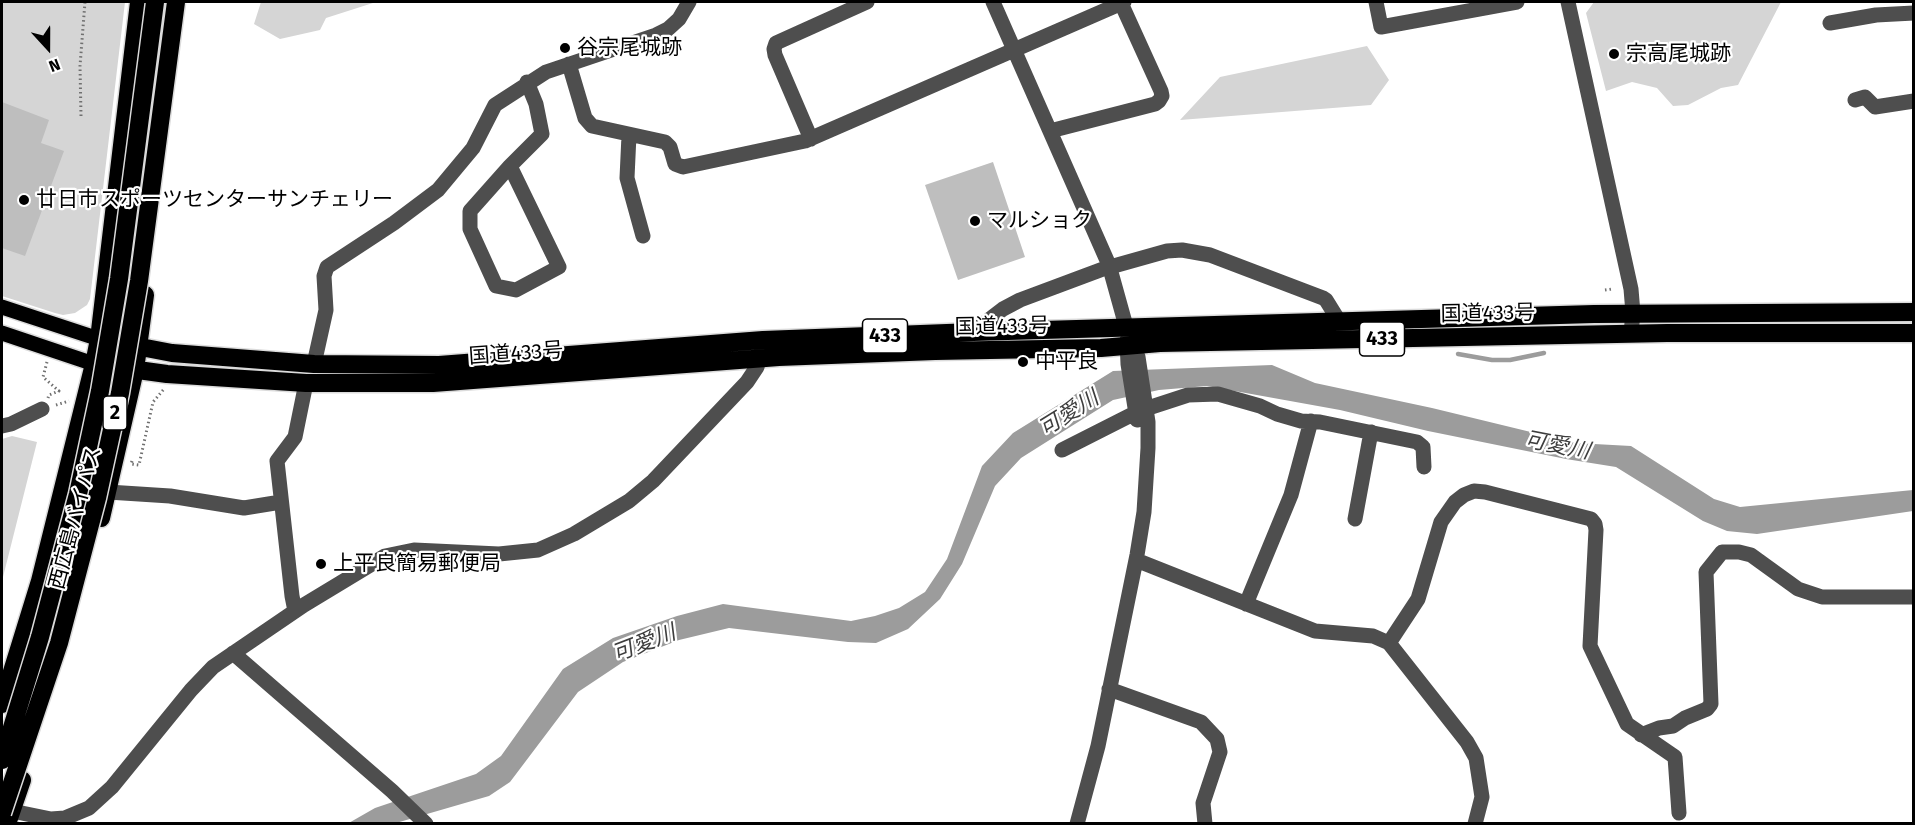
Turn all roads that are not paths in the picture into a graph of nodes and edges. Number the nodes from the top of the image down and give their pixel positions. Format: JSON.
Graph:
{"nodes":[{"id":1,"x":139,"y":2,"type":"edge"},
{"id":2,"x":155,"y":2,"type":"edge"},
{"id":3,"x":176,"y":2,"type":"edge"},
{"id":4,"x":184,"y":2,"type":"edge"},
{"id":5,"x":688,"y":2,"type":"edge"},
{"id":6,"x":867,"y":2,"type":"edge"},
{"id":7,"x":993,"y":2,"type":"edge"},
{"id":8,"x":1122,"y":2,"type":"edge"},
{"id":9,"x":1376,"y":2,"type":"edge"},
{"id":10,"x":1517,"y":2,"type":"edge"},
{"id":11,"x":1568,"y":2,"type":"edge"},
{"id":12,"x":1497,"y":3,"type":"edge"},
{"id":13,"x":1914,"y":14,"type":"edge"},
{"id":14,"x":1830,"y":23,"type":"dead end"},
{"id":15,"x":1014,"y":49,"type":"junction"},
{"id":16,"x":569,"y":64,"type":"junction"},
{"id":17,"x":527,"y":82,"type":"junction"},
{"id":18,"x":1855,"y":100,"type":"dead end"},
{"id":19,"x":1914,"y":101,"type":"edge"},
{"id":20,"x":1050,"y":131,"type":"junction"},
{"id":21,"x":629,"y":135,"type":"junction"},
{"id":22,"x":811,"y":139,"type":"junction"},
{"id":23,"x":510,"y":166,"type":"junction"},
{"id":24,"x":643,"y":236,"type":"dead end"},
{"id":25,"x":1110,"y":267,"type":"junction"},
{"id":26,"x":2,"y":307,"type":"edge"},
{"id":27,"x":1914,"y":312,"type":"edge"},
{"id":28,"x":1633,"y":313,"type":"junction"},
{"id":29,"x":1339,"y":321,"type":"junction"},
{"id":30,"x":973,"y":332,"type":"junction"},
{"id":31,"x":2,"y":333,"type":"edge"},
{"id":32,"x":1631,"y":333,"type":"junction"},
{"id":33,"x":1914,"y":333,"type":"edge"},
{"id":34,"x":99,"y":339,"type":"junction"},
{"id":35,"x":763,"y":340,"type":"junction"},
{"id":36,"x":138,"y":347,"type":"junction"},
{"id":37,"x":1130,"y":349,"type":"junction"},
{"id":38,"x":760,"y":358,"type":"junction"},
{"id":39,"x":94,"y":364,"type":"junction"},
{"id":40,"x":314,"y":364,"type":"junction"},
{"id":41,"x":135,"y":370,"type":"junction"},
{"id":42,"x":306,"y":383,"type":"junction"},
{"id":43,"x":46,"y":402,"type":"road end"},
{"id":44,"x":1140,"y":406,"type":"junction"},
{"id":45,"x":1311,"y":421,"type":"junction"},
{"id":46,"x":2,"y":426,"type":"edge"},
{"id":47,"x":1371,"y":432,"type":"junction"},
{"id":48,"x":1062,"y":450,"type":"dead end"},
{"id":49,"x":1424,"y":467,"type":"dead end"},
{"id":50,"x":108,"y":492,"type":"junction"},
{"id":51,"x":281,"y":502,"type":"junction"},
{"id":52,"x":1355,"y":519,"type":"dead end"},
{"id":53,"x":1136,"y":560,"type":"junction"},
{"id":54,"x":1914,"y":597,"type":"edge"},
{"id":55,"x":1246,"y":604,"type":"junction"},
{"id":56,"x":295,"y":611,"type":"junction"},
{"id":57,"x":1389,"y":643,"type":"junction"},
{"id":58,"x":233,"y":653,"type":"junction"},
{"id":59,"x":1109,"y":689,"type":"junction"},
{"id":60,"x":2,"y":704,"type":"edge"},
{"id":61,"x":1641,"y":735,"type":"junction"},
{"id":62,"x":2,"y":760,"type":"edge"},
{"id":63,"x":1679,"y":813,"type":"dead end"},
{"id":64,"x":6,"y":814,"type":"edge"},
{"id":65,"x":71,"y":820,"type":"edge"},
{"id":66,"x":426,"y":824,"type":"edge"},
{"id":67,"x":1077,"y":824,"type":"edge"},
{"id":68,"x":1204,"y":824,"type":"edge"},
{"id":69,"x":1475,"y":824,"type":"edge"}],
"edges":[{"from":1,"to":34,"type":"highway","name":"西広島バイパス","number":"2"},
{"from":2,"to":62,"type":"highway","name":"西広島バイパス","number":"2","bridge":true},
{"from":3,"to":64,"type":"highway","name":"西広島バイパス","number":"2","bridge":true},
{"from":4,"to":36,"type":"highway","name":"西広島バイパス","number":"2"},
{"from":5,"to":16,"type":"street"},
{"from":6,"to":22,"type":"street"},
{"from":7,"to":15,"type":"street"},
{"from":8,"to":15,"type":"street"},
{"from":8,"to":20,"type":"street"},
{"from":9,"to":12,"type":"street"},
{"from":10,"to":12,"type":"street"},
{"from":11,"to":28,"type":"street"},
{"from":13,"to":14,"type":"street"},
{"from":15,"to":20,"type":"street"},
{"from":15,"to":22,"type":"street"},
{"from":16,"to":17,"type":"street"},
{"from":16,"to":21,"type":"street"},
{"from":17,"to":23,"type":"street"},
{"from":17,"to":40,"type":"street"},
{"from":18,"to":19,"type":"street"},
{"from":20,"to":25,"type":"street"},
{"from":21,"to":22,"type":"street"},
{"from":21,"to":24,"type":"street"},
{"from":23,"to":23,"type":"street"},
{"from":25,"to":29,"type":"street"},
{"from":25,"to":30,"type":"street"},
{"from":25,"to":37,"type":"street"},
{"from":26,"to":34,"type":"main road"},
{"from":27,"to":28,"type":"highway","name":"国道433号","number":"433"},
{"from":28,"to":29,"type":"highway","name":"国道433号","number":"433"},
{"from":28,"to":32,"type":"street"},
{"from":29,"to":37,"type":"highway","name":"国道433号","number":"433"},
{"from":30,"to":35,"type":"highway","name":"国道433号","number":"433"},
{"from":30,"to":37,"type":"highway","name":"国道433号","number":"433"},
{"from":31,"to":39,"type":"main road"},
{"from":32,"to":33,"type":"highway","name":"国道433号","number":"433"},
{"from":32,"to":37,"type":"highway","name":"国道433号","number":"433"},
{"from":34,"to":36,"type":"highway","name":"国道433号","number":"433"},
{"from":34,"to":39,"type":"highway","name":"西広島バイパス","number":"2"},
{"from":35,"to":38,"type":"street"},
{"from":35,"to":40,"type":"highway","name":"国道433号","number":"433"},
{"from":36,"to":40,"type":"highway","name":"国道433号","number":"433"},
{"from":36,"to":41,"type":"highway","name":"西広島バイパス","number":"2"},
{"from":37,"to":38,"type":"highway","name":"国道433号","number":"433"},
{"from":37,"to":44,"type":"street"},
{"from":38,"to":42,"type":"highway","name":"国道433号","number":"433"},
{"from":38,"to":56,"type":"street"},
{"from":39,"to":41,"type":"highway","name":"国道433号","number":"433"},
{"from":39,"to":60,"type":"highway","name":"西広島バイパス","number":"2"},
{"from":41,"to":42,"type":"highway","name":"国道433号","number":"433"},
{"from":41,"to":50,"type":"highway","name":"西広島バイパス","number":"2"},
{"from":42,"to":51,"type":"street"},
{"from":43,"to":46,"type":"street"},
{"from":44,"to":45,"type":"street"},
{"from":44,"to":48,"type":"street"},
{"from":44,"to":53,"type":"street"},
{"from":45,"to":47,"type":"street"},
{"from":45,"to":55,"type":"street"},
{"from":47,"to":49,"type":"street"},
{"from":47,"to":52,"type":"street"},
{"from":50,"to":51,"type":"street"},
{"from":50,"to":64,"type":"highway","name":"西広島バイパス","number":"2"},
{"from":51,"to":56,"type":"street"},
{"from":53,"to":55,"type":"street"},
{"from":53,"to":59,"type":"street"},
{"from":54,"to":61,"type":"street"},
{"from":55,"to":57,"type":"street"},
{"from":56,"to":58,"type":"street"},
{"from":57,"to":61,"type":"street"},
{"from":57,"to":69,"type":"street"},
{"from":58,"to":65,"type":"street"},
{"from":58,"to":66,"type":"street"},
{"from":59,"to":67,"type":"street"},
{"from":59,"to":68,"type":"street"},
{"from":61,"to":63,"type":"street"},
{"from":64,"to":65,"type":"street"}]}
